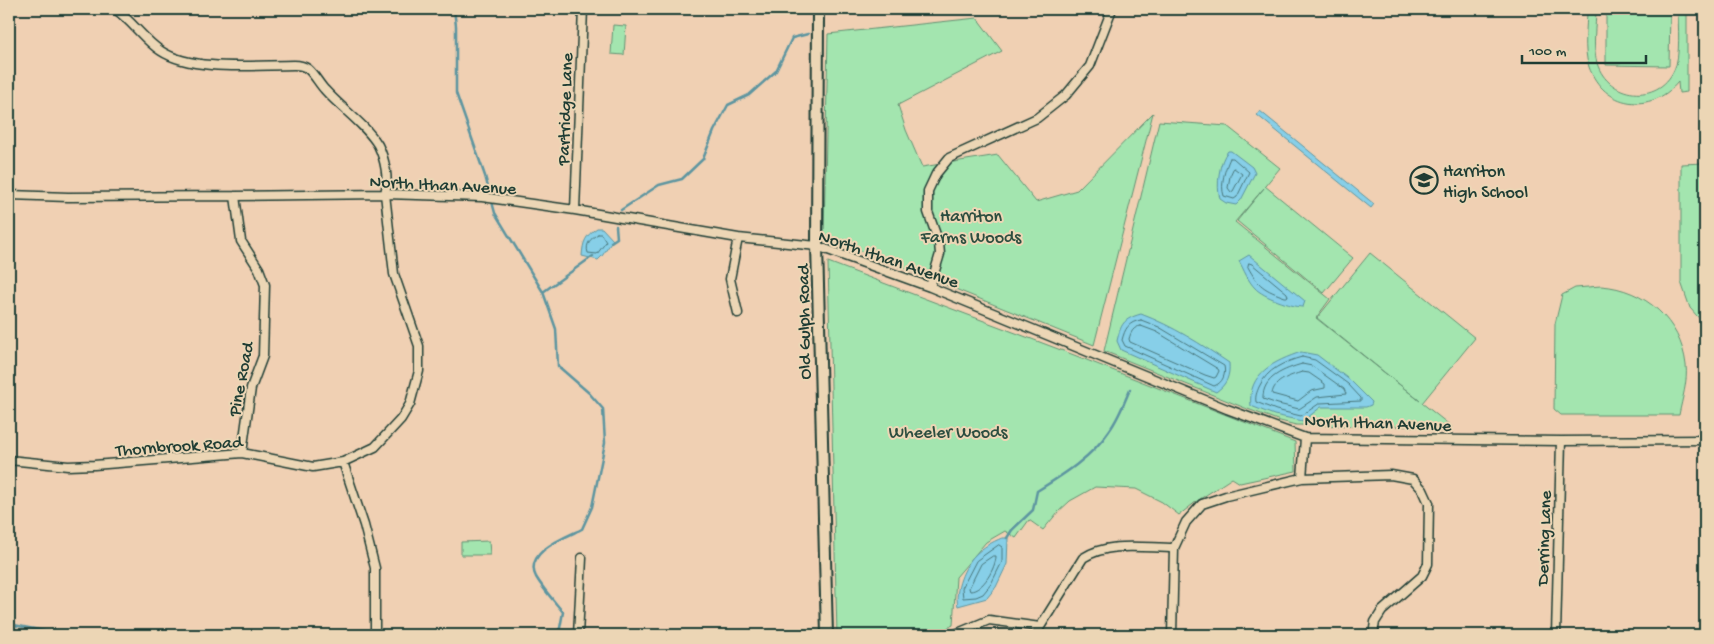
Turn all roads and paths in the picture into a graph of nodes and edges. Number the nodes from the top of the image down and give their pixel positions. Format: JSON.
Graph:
{"nodes":[{"id":1,"x":115,"y":9,"type":"edge"},
{"id":2,"x":583,"y":9,"type":"edge"},
{"id":3,"x":818,"y":9,"type":"edge"},
{"id":4,"x":1112,"y":9,"type":"edge"},
{"id":5,"x":385,"y":194,"type":"junction"},
{"id":6,"x":9,"y":195,"type":"edge"},
{"id":7,"x":235,"y":196,"type":"junction"},
{"id":8,"x":575,"y":210,"type":"junction"},
{"id":9,"x":738,"y":238,"type":"junction"},
{"id":10,"x":817,"y":246,"type":"junction"},
{"id":11,"x":930,"y":287,"type":"junction"},
{"id":12,"x":738,"y":313,"type":"dead end"},
{"id":13,"x":1306,"y":438,"type":"junction"},
{"id":14,"x":1705,"y":440,"type":"edge"},
{"id":15,"x":1561,"y":441,"type":"junction"},
{"id":16,"x":242,"y":453,"type":"junction"},
{"id":17,"x":9,"y":460,"type":"edge"},
{"id":18,"x":343,"y":462,"type":"junction"},
{"id":19,"x":1302,"y":478,"type":"junction"},
{"id":20,"x":1174,"y":548,"type":"junction"},
{"id":21,"x":582,"y":558,"type":"dead end"},
{"id":22,"x":1040,"y":627,"type":"junction"},
{"id":23,"x":375,"y":635,"type":"edge"},
{"id":24,"x":578,"y":635,"type":"edge"},
{"id":25,"x":827,"y":635,"type":"edge"},
{"id":26,"x":953,"y":635,"type":"edge"},
{"id":27,"x":1035,"y":635,"type":"edge"},
{"id":28,"x":1172,"y":635,"type":"edge"},
{"id":29,"x":1373,"y":635,"type":"edge"},
{"id":30,"x":1556,"y":635,"type":"edge"}],
"edges":[{"from":1,"to":5,"type":"street","name":"Thornbrook Road"},
{"from":2,"to":8,"type":"street","name":"Partridge Lane"},
{"from":3,"to":10,"type":"street","name":"Old Gulph Road"},
{"from":4,"to":11,"type":"street"},
{"from":5,"to":7,"type":"street","name":"North Ithan Avenue"},
{"from":5,"to":8,"type":"street","name":"North Ithan Avenue"},
{"from":5,"to":18,"type":"street","name":"Thornbrook Road"},
{"from":6,"to":7,"type":"street","name":"North Ithan Avenue"},
{"from":7,"to":16,"type":"street","name":"Pine Road"},
{"from":8,"to":9,"type":"street","name":"North Ithan Avenue"},
{"from":9,"to":10,"type":"street","name":"North Ithan Avenue"},
{"from":9,"to":12,"type":"street"},
{"from":10,"to":11,"type":"street","name":"North Ithan Avenue"},
{"from":10,"to":25,"type":"street","name":"Old Gulph Road"},
{"from":11,"to":13,"type":"street","name":"North Ithan Avenue"},
{"from":13,"to":15,"type":"street","name":"North Ithan Avenue"},
{"from":13,"to":19,"type":"street"},
{"from":14,"to":15,"type":"street","name":"North Ithan Avenue"},
{"from":15,"to":30,"type":"street","name":"Derring Lane"},
{"from":16,"to":17,"type":"street","name":"Thornbrook Road"},
{"from":16,"to":18,"type":"street","name":"Thornbrook Road"},
{"from":18,"to":23,"type":"street"},
{"from":19,"to":20,"type":"street"},
{"from":19,"to":29,"type":"street"},
{"from":20,"to":22,"type":"street"},
{"from":20,"to":28,"type":"street"},
{"from":21,"to":24,"type":"street"},
{"from":22,"to":26,"type":"street"},
{"from":22,"to":27,"type":"street"}]}
